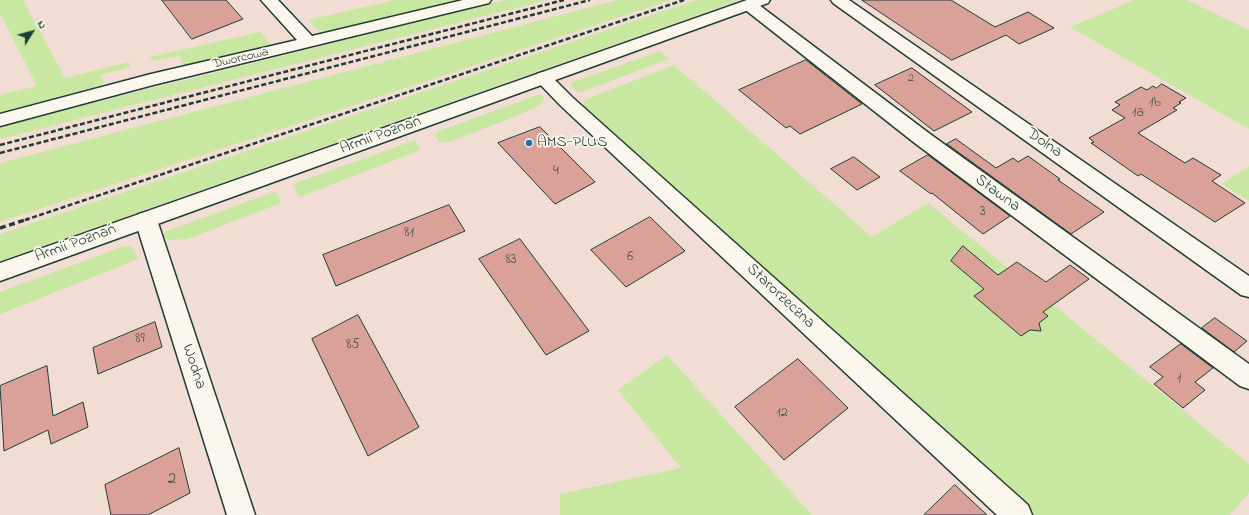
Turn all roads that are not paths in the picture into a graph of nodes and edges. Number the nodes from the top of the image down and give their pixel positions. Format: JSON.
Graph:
{"nodes":[{"id":1,"x":269,"y":0,"type":"edge"},
{"id":2,"x":483,"y":0,"type":"edge"},
{"id":3,"x":839,"y":0,"type":"edge"},
{"id":4,"x":756,"y":2,"type":"edge"},
{"id":5,"x":309,"y":42,"type":"junction"},
{"id":6,"x":544,"y":78,"type":"junction"},
{"id":7,"x":0,"y":120,"type":"edge"},
{"id":8,"x":146,"y":220,"type":"junction"},
{"id":9,"x":0,"y":272,"type":"edge"},
{"id":10,"x":1249,"y":288,"type":"edge"},
{"id":11,"x":1249,"y":378,"type":"edge"},
{"id":12,"x":241,"y":515,"type":"edge"},
{"id":13,"x":1018,"y":515,"type":"edge"}],
"edges":[{"from":1,"to":5,"type":"street"},
{"from":2,"to":5,"type":"street","name":"Dworcowa"},
{"from":3,"to":10,"type":"street","name":"Dolna"},
{"from":4,"to":6,"type":"street","name":"Armii Poznań"},
{"from":4,"to":11,"type":"street","name":"Stawna"},
{"from":5,"to":7,"type":"street","name":"Dworcowa"},
{"from":6,"to":8,"type":"street","name":"Armii Poznań"},
{"from":6,"to":13,"type":"street","name":"Starorzeczna"},
{"from":8,"to":9,"type":"street","name":"Armii Poznań"},
{"from":8,"to":12,"type":"street","name":"Wodna"}]}
